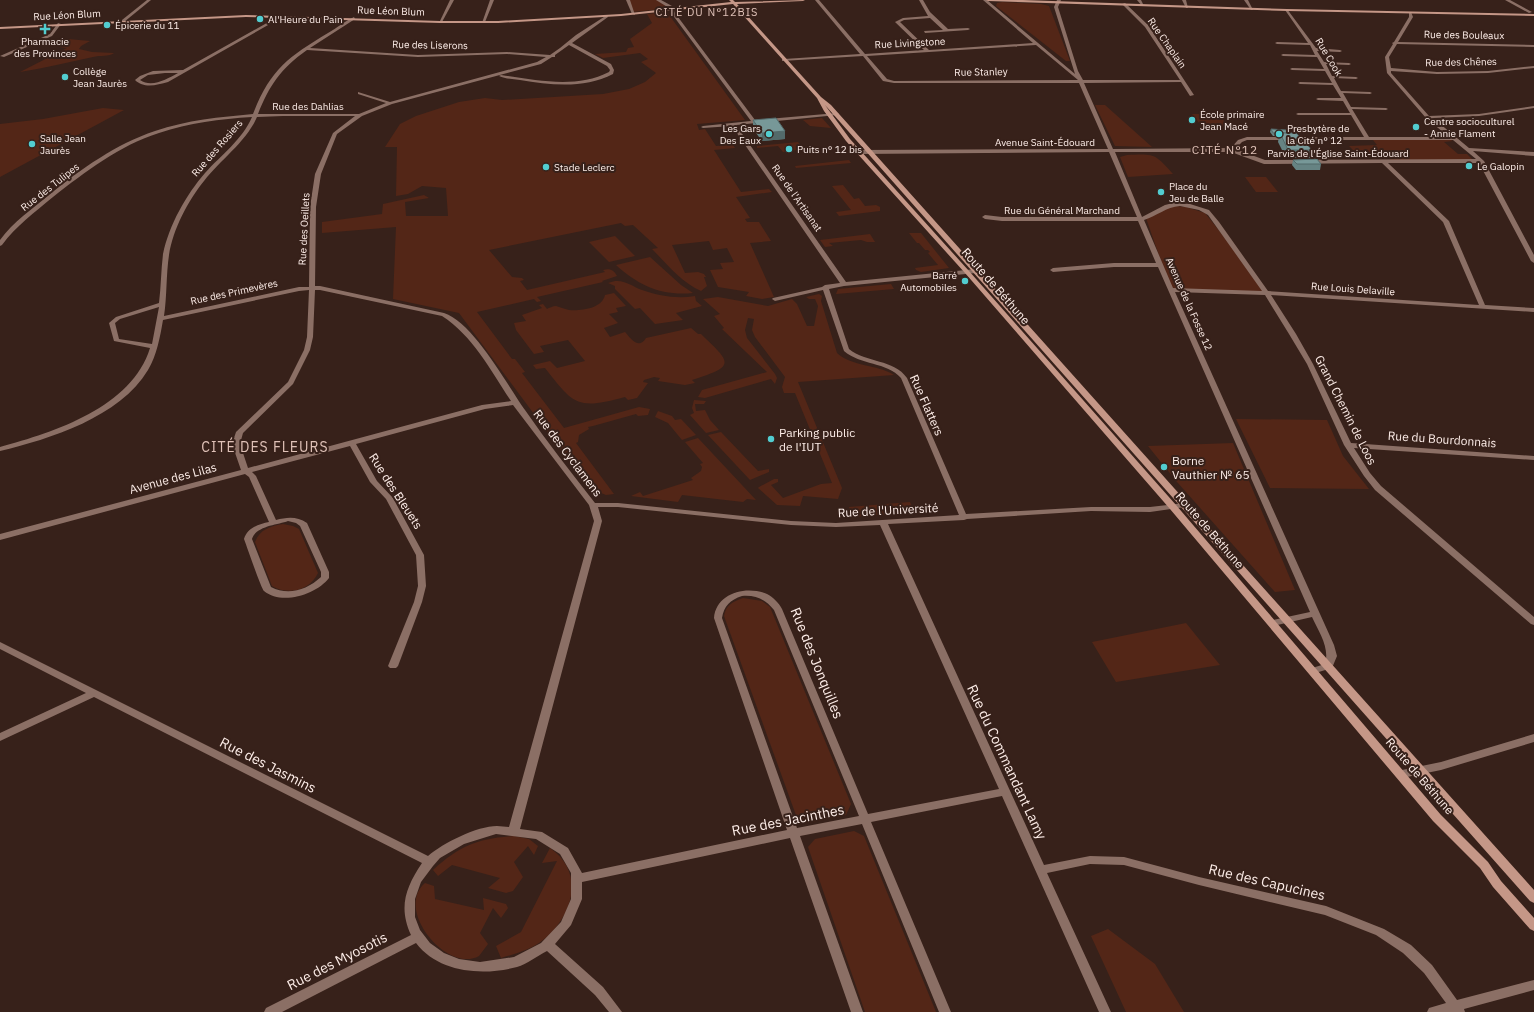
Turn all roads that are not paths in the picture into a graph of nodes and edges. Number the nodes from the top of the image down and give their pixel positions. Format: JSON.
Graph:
{"nodes":[{"id":1,"x":149,"y":0,"type":"edge"},
{"id":2,"x":452,"y":0,"type":"edge"},
{"id":3,"x":492,"y":0,"type":"edge"},
{"id":4,"x":628,"y":0,"type":"edge"},
{"id":5,"x":658,"y":0,"type":"edge"},
{"id":6,"x":753,"y":0,"type":"edge"},
{"id":7,"x":803,"y":0,"type":"edge"},
{"id":8,"x":817,"y":0,"type":"edge"},
{"id":9,"x":921,"y":0,"type":"edge"},
{"id":10,"x":986,"y":0,"type":"edge"},
{"id":11,"x":1139,"y":0,"type":"edge"},
{"id":12,"x":1184,"y":0,"type":"edge"},
{"id":13,"x":1246,"y":0,"type":"edge"},
{"id":14,"x":1507,"y":0,"type":"edge"},
{"id":15,"x":1057,"y":1,"type":"edge"},
{"id":16,"x":733,"y":2,"type":"edge"},
{"id":17,"x":760,"y":2,"type":"junction"},
{"id":18,"x":1124,"y":4,"type":"junction"},
{"id":19,"x":1143,"y":5,"type":"junction"},
{"id":20,"x":1187,"y":7,"type":"junction"},
{"id":21,"x":697,"y":8,"type":"junction"},
{"id":22,"x":1252,"y":9,"type":"junction"},
{"id":23,"x":672,"y":10,"type":"junction"},
{"id":24,"x":1287,"y":10,"type":"junction"},
{"id":25,"x":742,"y":13,"type":"junction"},
{"id":26,"x":1410,"y":13,"type":"junction"},
{"id":27,"x":1533,"y":13,"type":"edge"},
{"id":28,"x":634,"y":14,"type":"junction"},
{"id":29,"x":282,"y":16,"type":"junction"},
{"id":30,"x":607,"y":16,"type":"junction"},
{"id":31,"x":930,"y":17,"type":"junction"},
{"id":32,"x":354,"y":18,"type":"junction"},
{"id":33,"x":123,"y":21,"type":"junction"},
{"id":34,"x":440,"y":22,"type":"junction"},
{"id":35,"x":482,"y":22,"type":"junction"},
{"id":36,"x":59,"y":24,"type":"junction"},
{"id":37,"x":0,"y":28,"type":"edge"},
{"id":38,"x":968,"y":29,"type":"dead end"},
{"id":39,"x":946,"y":30,"type":"junction"},
{"id":40,"x":925,"y":32,"type":"dead end"},
{"id":41,"x":1527,"y":42,"type":"dead end"},
{"id":42,"x":569,"y":43,"type":"junction"},
{"id":43,"x":1277,"y":43,"type":"dead end"},
{"id":44,"x":1394,"y":43,"type":"junction"},
{"id":45,"x":1037,"y":44,"type":"junction"},
{"id":46,"x":1311,"y":44,"type":"junction"},
{"id":47,"x":1520,"y":45,"type":"junction"},
{"id":48,"x":1534,"y":46,"type":"edge"},
{"id":49,"x":306,"y":49,"type":"junction"},
{"id":50,"x":1314,"y":50,"type":"junction"},
{"id":51,"x":928,"y":51,"type":"junction"},
{"id":52,"x":1340,"y":51,"type":"dead end"},
{"id":53,"x":862,"y":55,"type":"junction"},
{"id":54,"x":1283,"y":55,"type":"dead end"},
{"id":55,"x":2,"y":56,"type":"dead end"},
{"id":56,"x":553,"y":56,"type":"junction"},
{"id":57,"x":1318,"y":56,"type":"junction"},
{"id":58,"x":784,"y":60,"type":"junction"},
{"id":59,"x":1322,"y":63,"type":"junction"},
{"id":60,"x":1349,"y":64,"type":"dead end"},
{"id":61,"x":1534,"y":66,"type":"edge"},
{"id":62,"x":1292,"y":69,"type":"dead end"},
{"id":63,"x":1388,"y":69,"type":"junction"},
{"id":64,"x":1327,"y":70,"type":"junction"},
{"id":65,"x":183,"y":72,"type":"junction"},
{"id":66,"x":495,"y":76,"type":"junction"},
{"id":67,"x":1331,"y":77,"type":"junction"},
{"id":68,"x":1356,"y":78,"type":"dead end"},
{"id":69,"x":1080,"y":80,"type":"junction"},
{"id":70,"x":1183,"y":81,"type":"junction"},
{"id":71,"x":1300,"y":83,"type":"dead end"},
{"id":72,"x":1335,"y":84,"type":"junction"},
{"id":73,"x":1340,"y":92,"type":"junction"},
{"id":74,"x":360,"y":93,"type":"dead end"},
{"id":75,"x":1370,"y":93,"type":"dead end"},
{"id":76,"x":1192,"y":95,"type":"dead end"},
{"id":77,"x":819,"y":98,"type":"junction"},
{"id":78,"x":1318,"y":99,"type":"dead end"},
{"id":79,"x":1345,"y":100,"type":"junction"},
{"id":80,"x":390,"y":103,"type":"junction"},
{"id":81,"x":1534,"y":107,"type":"edge"},
{"id":82,"x":1350,"y":108,"type":"junction"},
{"id":83,"x":1386,"y":109,"type":"dead end"},
{"id":84,"x":836,"y":114,"type":"junction"},
{"id":85,"x":1298,"y":114,"type":"dead end"},
{"id":86,"x":1354,"y":114,"type":"junction"},
{"id":87,"x":360,"y":115,"type":"junction"},
{"id":88,"x":830,"y":115,"type":"junction"},
{"id":89,"x":255,"y":116,"type":"junction"},
{"id":90,"x":1428,"y":117,"type":"junction"},
{"id":91,"x":754,"y":122,"type":"junction"},
{"id":92,"x":734,"y":124,"type":"junction"},
{"id":93,"x":703,"y":127,"type":"dead end"},
{"id":94,"x":1367,"y":138,"type":"junction"},
{"id":95,"x":1454,"y":138,"type":"junction"},
{"id":96,"x":1468,"y":149,"type":"junction"},
{"id":97,"x":1232,"y":150,"type":"junction"},
{"id":98,"x":1111,"y":151,"type":"junction"},
{"id":99,"x":858,"y":152,"type":"junction"},
{"id":100,"x":870,"y":152,"type":"junction"},
{"id":101,"x":1534,"y":154,"type":"edge"},
{"id":102,"x":1481,"y":161,"type":"junction"},
{"id":103,"x":1384,"y":162,"type":"junction"},
{"id":104,"x":985,"y":217,"type":"dead end"},
{"id":105,"x":1140,"y":219,"type":"junction"},
{"id":106,"x":0,"y":233,"type":"edge"},
{"id":107,"x":9,"y":233,"type":"junction"},
{"id":108,"x":0,"y":244,"type":"edge"},
{"id":109,"x":1534,"y":261,"type":"edge"},
{"id":110,"x":1160,"y":265,"type":"junction"},
{"id":111,"x":1053,"y":270,"type":"dead end"},
{"id":112,"x":976,"y":271,"type":"junction"},
{"id":113,"x":967,"y":272,"type":"junction"},
{"id":114,"x":844,"y":284,"type":"junction"},
{"id":115,"x":312,"y":287,"type":"junction"},
{"id":116,"x":825,"y":287,"type":"junction"},
{"id":117,"x":1171,"y":290,"type":"junction"},
{"id":118,"x":1269,"y":294,"type":"junction"},
{"id":119,"x":775,"y":299,"type":"dead end"},
{"id":120,"x":162,"y":304,"type":"junction"},
{"id":121,"x":1483,"y":307,"type":"junction"},
{"id":122,"x":1534,"y":310,"type":"edge"},
{"id":123,"x":160,"y":319,"type":"junction"},
{"id":124,"x":153,"y":346,"type":"junction"},
{"id":125,"x":516,"y":402,"type":"junction"},
{"id":126,"x":352,"y":443,"type":"junction"},
{"id":127,"x":1348,"y":445,"type":"junction"},
{"id":128,"x":0,"y":450,"type":"edge"},
{"id":129,"x":1534,"y":458,"type":"edge"},
{"id":130,"x":246,"y":471,"type":"junction"},
{"id":131,"x":593,"y":505,"type":"junction"},
{"id":132,"x":1185,"y":505,"type":"junction"},
{"id":133,"x":1173,"y":507,"type":"junction"},
{"id":134,"x":964,"y":518,"type":"junction"},
{"id":135,"x":273,"y":522,"type":"junction"},
{"id":136,"x":883,"y":523,"type":"junction"},
{"id":137,"x":0,"y":537,"type":"edge"},
{"id":138,"x":1315,"y":614,"type":"junction"},
{"id":139,"x":1289,"y":621,"type":"junction"},
{"id":140,"x":1534,"y":622,"type":"edge"},
{"id":141,"x":1273,"y":623,"type":"junction"},
{"id":142,"x":0,"y":646,"type":"edge"},
{"id":143,"x":393,"y":666,"type":"dead end"},
{"id":144,"x":1329,"y":666,"type":"junction"},
{"id":145,"x":1312,"y":671,"type":"junction"},
{"id":146,"x":94,"y":693,"type":"junction"},
{"id":147,"x":0,"y":737,"type":"edge"},
{"id":148,"x":1534,"y":738,"type":"edge"},
{"id":149,"x":1420,"y":770,"type":"junction"},
{"id":150,"x":1402,"y":774,"type":"junction"},
{"id":151,"x":1004,"y":792,"type":"junction"},
{"id":152,"x":865,"y":820,"type":"junction"},
{"id":153,"x":514,"y":830,"type":"junction"},
{"id":154,"x":794,"y":833,"type":"junction"},
{"id":155,"x":430,"y":862,"type":"junction"},
{"id":156,"x":1041,"y":870,"type":"junction"},
{"id":157,"x":578,"y":878,"type":"junction"},
{"id":158,"x":1534,"y":898,"type":"edge"},
{"id":159,"x":1534,"y":926,"type":"edge"},
{"id":160,"x":417,"y":937,"type":"junction"},
{"id":161,"x":547,"y":944,"type":"junction"},
{"id":162,"x":1534,"y":985,"type":"edge"},
{"id":163,"x":1457,"y":1009,"type":"edge"},
{"id":164,"x":270,"y":1012,"type":"edge"},
{"id":165,"x":616,"y":1012,"type":"edge"},
{"id":166,"x":857,"y":1012,"type":"edge"},
{"id":167,"x":945,"y":1012,"type":"edge"},
{"id":168,"x":1105,"y":1012,"type":"edge"},
{"id":169,"x":1433,"y":1012,"type":"edge"}],
"edges":[{"from":1,"to":33,"type":"street"},
{"from":2,"to":34,"type":"street"},
{"from":3,"to":35,"type":"street"},
{"from":4,"to":28,"type":"street"},
{"from":5,"to":23,"type":"street"},
{"from":6,"to":17,"type":"main road"},
{"from":7,"to":17,"type":"main road","name":"Rue Léon Blum"},
{"from":8,"to":53,"type":"street","name":"Rue Stanley"},
{"from":9,"to":31,"type":"street"},
{"from":10,"to":15,"type":"main road"},
{"from":10,"to":45,"type":"street"},
{"from":11,"to":19,"type":"street"},
{"from":12,"to":20,"type":"street"},
{"from":13,"to":22,"type":"street"},
{"from":14,"to":27,"type":"street"},
{"from":15,"to":18,"type":"main road"},
{"from":15,"to":69,"type":"street","name":"Avenue de la Fosse 12"},
{"from":16,"to":17,"type":"main road","name":"Rue Léon Blum"},
{"from":16,"to":21,"type":"main road","name":"Rue Léon Blum"},
{"from":16,"to":25,"type":"main road","name":"Route de Béthune"},
{"from":18,"to":19,"type":"main road"},
{"from":18,"to":70,"type":"street","name":"Rue Chaplain"},
{"from":19,"to":20,"type":"main road"},
{"from":20,"to":22,"type":"main road"},
{"from":21,"to":23,"type":"main road","name":"Rue Léon Blum"},
{"from":21,"to":25,"type":"main road"},
{"from":22,"to":24,"type":"main road"},
{"from":23,"to":28,"type":"main road","name":"Rue Léon Blum"},
{"from":23,"to":91,"type":"street"},
{"from":24,"to":26,"type":"main road"},
{"from":24,"to":46,"type":"street","name":"Rue Cook"},
{"from":25,"to":58,"type":"main road","name":"Route de Béthune"},
{"from":26,"to":27,"type":"main road"},
{"from":26,"to":44,"type":"street"},
{"from":28,"to":30,"type":"main road","name":"Rue Léon Blum"},
{"from":29,"to":32,"type":"main road","name":"Rue Léon Blum"},
{"from":29,"to":33,"type":"main road","name":"Rue Léon Blum"},
{"from":29,"to":65,"type":"street"},
{"from":30,"to":35,"type":"main road","name":"Rue Léon Blum"},
{"from":30,"to":42,"type":"street","name":"Rue des Oeillets"},
{"from":31,"to":39,"type":"street"},
{"from":31,"to":51,"type":"street"},
{"from":32,"to":34,"type":"main road","name":"Rue Léon Blum"},
{"from":32,"to":49,"type":"street","name":"Rue des Rosiers"},
{"from":33,"to":36,"type":"main road","name":"Rue Léon Blum"},
{"from":34,"to":35,"type":"main road","name":"Rue Léon Blum"},
{"from":36,"to":37,"type":"main road","name":"Rue Léon Blum"},
{"from":36,"to":55,"type":"street"},
{"from":38,"to":39,"type":"street"},
{"from":39,"to":40,"type":"street"},
{"from":41,"to":47,"type":"street"},
{"from":42,"to":56,"type":"street","name":"Rue des Oeillets"},
{"from":42,"to":66,"type":"street","name":"Rue des Oeillets"},
{"from":43,"to":46,"type":"street"},
{"from":44,"to":47,"type":"street","name":"Rue des Bouleaux"},
{"from":44,"to":63,"type":"street"},
{"from":45,"to":51,"type":"street","name":"Rue Livingstone"},
{"from":45,"to":69,"type":"street"},
{"from":46,"to":50,"type":"street","name":"Rue Cook"},
{"from":47,"to":48,"type":"street","name":"Rue des Bouleaux"},
{"from":49,"to":56,"type":"street","name":"Rue des Liserons"},
{"from":49,"to":89,"type":"street","name":"Rue des Rosiers"},
{"from":50,"to":52,"type":"street"},
{"from":50,"to":57,"type":"street","name":"Rue Cook"},
{"from":51,"to":53,"type":"street","name":"Rue Livingstone"},
{"from":53,"to":58,"type":"street","name":"Rue Livingstone"},
{"from":53,"to":69,"type":"street","name":"Rue Stanley"},
{"from":54,"to":57,"type":"street"},
{"from":56,"to":66,"type":"street","name":"Rue des Oeillets"},
{"from":57,"to":59,"type":"street","name":"Rue Cook"},
{"from":58,"to":77,"type":"main road","name":"Route de Béthune"},
{"from":59,"to":60,"type":"street"},
{"from":59,"to":64,"type":"street","name":"Rue Cook"},
{"from":61,"to":63,"type":"street","name":"Rue des Chênes"},
{"from":62,"to":64,"type":"street"},
{"from":63,"to":90,"type":"street"},
{"from":64,"to":67,"type":"street","name":"Rue Cook"},
{"from":65,"to":65,"type":"street"},
{"from":66,"to":80,"type":"street","name":"Rue des Oeillets"},
{"from":67,"to":68,"type":"street"},
{"from":67,"to":72,"type":"street","name":"Rue Cook"},
{"from":69,"to":70,"type":"street","name":"Rue Stanley"},
{"from":69,"to":98,"type":"street","name":"Avenue de la Fosse 12"},
{"from":70,"to":76,"type":"street","name":"Rue Chaplain"},
{"from":71,"to":72,"type":"street"},
{"from":72,"to":73,"type":"street","name":"Rue Cook"},
{"from":73,"to":75,"type":"street"},
{"from":73,"to":79,"type":"street","name":"Rue Cook"},
{"from":74,"to":80,"type":"street"},
{"from":77,"to":84,"type":"main road","name":"Route de Béthune"},
{"from":77,"to":88,"type":"main road","name":"Route de Béthune"},
{"from":78,"to":79,"type":"street"},
{"from":79,"to":82,"type":"street","name":"Rue Cook"},
{"from":80,"to":87,"type":"street","name":"Rue des Oeillets"},
{"from":81,"to":90,"type":"street"},
{"from":82,"to":83,"type":"street"},
{"from":82,"to":86,"type":"street","name":"Rue Cook"},
{"from":84,"to":88,"type":"street"},
{"from":84,"to":100,"type":"main road","name":"Route de Béthune"},
{"from":85,"to":86,"type":"street"},
{"from":86,"to":94,"type":"street","name":"Rue Cook"},
{"from":87,"to":89,"type":"street","name":"Rue des Dahlias"},
{"from":87,"to":115,"type":"street","name":"Rue des Oeillets"},
{"from":88,"to":91,"type":"street"},
{"from":88,"to":99,"type":"main road","name":"Route de Béthune"},
{"from":89,"to":107,"type":"street","name":"Rue des Tulipes"},
{"from":89,"to":120,"type":"street","name":"Rue des Rosiers"},
{"from":90,"to":95,"type":"street"},
{"from":91,"to":92,"type":"street"},
{"from":92,"to":93,"type":"street"},
{"from":92,"to":114,"type":"street","name":"Rue de l'Artisanat"},
{"from":94,"to":95,"type":"street","name":"Parvis de l'Église Saint-Édouard"},
{"from":94,"to":97,"type":"street","name":"Parvis de l'Église Saint-Édouard"},
{"from":95,"to":96,"type":"street"},
{"from":96,"to":101,"type":"street"},
{"from":96,"to":102,"type":"street"},
{"from":97,"to":98,"type":"street","name":"Avenue Saint-Édouard"},
{"from":97,"to":103,"type":"street","name":"Parvis de l'Église Saint-Édouard"},
{"from":98,"to":100,"type":"street","name":"Avenue Saint-Édouard"},
{"from":98,"to":105,"type":"street","name":"Avenue de la Fosse 12"},
{"from":99,"to":100,"type":"street","name":"Avenue Saint-Édouard"},
{"from":99,"to":113,"type":"main road","name":"Route de Béthune"},
{"from":100,"to":112,"type":"main road","name":"Route de Béthune"},
{"from":102,"to":103,"type":"street","name":"Parvis de l'Église Saint-Édouard"},
{"from":102,"to":109,"type":"street"},
{"from":103,"to":121,"type":"street"},
{"from":104,"to":105,"type":"street","name":"Rue du Général Marchand"},
{"from":105,"to":110,"type":"street","name":"Avenue de la Fosse 12"},
{"from":105,"to":118,"type":"street","name":"Grand Chemin de Loos"},
{"from":106,"to":107,"type":"street"},
{"from":107,"to":108,"type":"street","name":"Rue des Tulipes"},
{"from":110,"to":111,"type":"street"},
{"from":110,"to":117,"type":"street","name":"Avenue de la Fosse 12"},
{"from":112,"to":113,"type":"street"},
{"from":112,"to":132,"type":"main road","name":"Route de Béthune"},
{"from":113,"to":114,"type":"street"},
{"from":113,"to":133,"type":"main road","name":"Route de Béthune"},
{"from":114,"to":116,"type":"street"},
{"from":115,"to":123,"type":"street","name":"Rue des Primevères"},
{"from":115,"to":125,"type":"street","name":"Rue des Cyclamens"},
{"from":115,"to":130,"type":"street","name":"Rue des Oeillets"},
{"from":116,"to":119,"type":"street"},
{"from":116,"to":134,"type":"street","name":"Rue Flatters"},
{"from":117,"to":118,"type":"street","name":"Rue Louis Delaville"},
{"from":117,"to":138,"type":"street","name":"Avenue de la Fosse 12"},
{"from":118,"to":121,"type":"street","name":"Rue Louis Delaville"},
{"from":118,"to":127,"type":"street","name":"Grand Chemin de Loos"},
{"from":120,"to":123,"type":"street","name":"Rue des Rosiers"},
{"from":120,"to":124,"type":"street"},
{"from":121,"to":122,"type":"street","name":"Rue Louis Delaville"},
{"from":123,"to":124,"type":"street","name":"Rue des Rosiers"},
{"from":124,"to":128,"type":"street","name":"Rue des Rosiers"},
{"from":125,"to":126,"type":"street","name":"Avenue des Lilas"},
{"from":125,"to":131,"type":"street","name":"Rue des Cyclamens"},
{"from":126,"to":130,"type":"street","name":"Avenue des Lilas"},
{"from":126,"to":143,"type":"street","name":"Rue des Bleuets"},
{"from":127,"to":129,"type":"street","name":"Rue du Bourdonnais"},
{"from":127,"to":140,"type":"street","name":"Grand Chemin de Loos"},
{"from":130,"to":135,"type":"street","name":"Rue des Oeillets"},
{"from":130,"to":137,"type":"street","name":"Avenue des Lilas"},
{"from":131,"to":136,"type":"street","name":"Rue de l'Université"},
{"from":131,"to":153,"type":"street","name":"Rue des Cyclamens"},
{"from":132,"to":133,"type":"street","name":"Rue de l'Université"},
{"from":132,"to":139,"type":"main road","name":"Route de Béthune"},
{"from":133,"to":134,"type":"street","name":"Rue de l'Université"},
{"from":133,"to":141,"type":"main road","name":"Route de Béthune"},
{"from":134,"to":136,"type":"street","name":"Rue de l'Université"},
{"from":135,"to":135,"type":"street"},
{"from":136,"to":151,"type":"street","name":"Rue du Commandant Lamy"},
{"from":138,"to":139,"type":"street"},
{"from":138,"to":144,"type":"street","name":"Avenue de la Fosse 12"},
{"from":139,"to":141,"type":"street"},
{"from":139,"to":144,"type":"main road","name":"Route de Béthune"},
{"from":141,"to":145,"type":"main road","name":"Route de Béthune"},
{"from":142,"to":146,"type":"street","name":"Rue des Jasmins"},
{"from":144,"to":145,"type":"street"},
{"from":144,"to":149,"type":"main road","name":"Route de Béthune"},
{"from":145,"to":150,"type":"main road","name":"Route de Béthune"},
{"from":146,"to":147,"type":"street"},
{"from":146,"to":155,"type":"street","name":"Rue des Jasmins"},
{"from":148,"to":149,"type":"street"},
{"from":149,"to":150,"type":"street"},
{"from":149,"to":158,"type":"main road","name":"Route de Béthune"},
{"from":150,"to":159,"type":"main road","name":"Route de Béthune"},
{"from":151,"to":152,"type":"street","name":"Rue des Jacinthes"},
{"from":151,"to":156,"type":"street","name":"Rue du Commandant Lamy"},
{"from":152,"to":154,"type":"street","name":"Rue des Jacinthes"},
{"from":152,"to":154,"type":"street","name":"Rue des Jonquilles"},
{"from":152,"to":167,"type":"street","name":"Rue des Jonquilles"},
{"from":153,"to":155,"type":"street"},
{"from":153,"to":157,"type":"street"},
{"from":154,"to":157,"type":"street","name":"Rue des Jacinthes"},
{"from":154,"to":166,"type":"street","name":"Rue des Jonquilles"},
{"from":155,"to":160,"type":"street"},
{"from":156,"to":163,"type":"street","name":"Rue des Capucines"},
{"from":156,"to":168,"type":"street","name":"Rue du Commandant Lamy"},
{"from":157,"to":161,"type":"street"},
{"from":160,"to":161,"type":"street"},
{"from":160,"to":164,"type":"street","name":"Rue des Myosotis"},
{"from":161,"to":165,"type":"street"},
{"from":162,"to":163,"type":"street"},
{"from":163,"to":169,"type":"street"}]}
